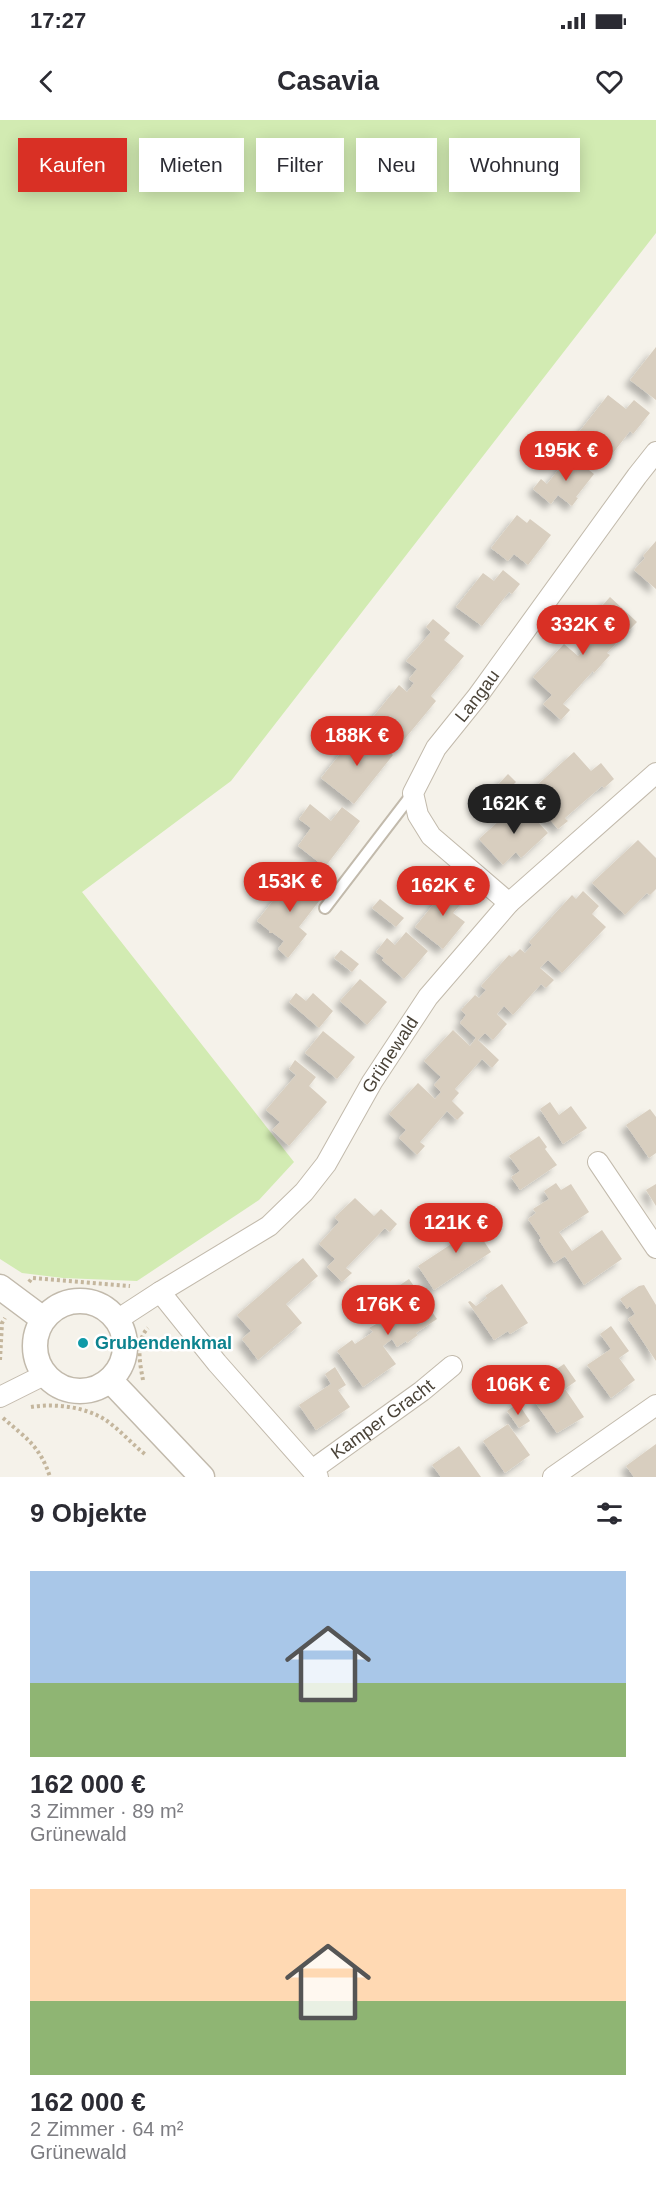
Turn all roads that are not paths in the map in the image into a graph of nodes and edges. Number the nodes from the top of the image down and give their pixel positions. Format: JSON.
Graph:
{"nodes":[{"id":1,"x":656,"y":452,"type":"edge"},
{"id":2,"x":656,"y":773,"type":"edge"},
{"id":3,"x":413,"y":793,"type":"junction"},
{"id":4,"x":509,"y":903,"type":"junction"},
{"id":5,"x":324,"y":908,"type":"dead end"},
{"id":6,"x":598,"y":1162,"type":"dead end"},
{"id":7,"x":656,"y":1248,"type":"edge"},
{"id":8,"x":160,"y":1292,"type":"junction"},
{"id":9,"x":9,"y":1294,"type":"edge"},
{"id":10,"x":43,"y":1319,"type":"junction"},
{"id":11,"x":117,"y":1320,"type":"junction"},
{"id":12,"x":452,"y":1366,"type":"dead end"},
{"id":13,"x":44,"y":1375,"type":"junction"},
{"id":14,"x":110,"y":1380,"type":"junction"},
{"id":15,"x":0,"y":1397,"type":"edge"},
{"id":16,"x":656,"y":1405,"type":"edge"},
{"id":17,"x":315,"y":1473,"type":"edge"},
{"id":18,"x":202,"y":1477,"type":"edge"},
{"id":19,"x":553,"y":1477,"type":"edge"}],
"edges":[{"from":1,"to":3,"type":"street","name":"Langau"},
{"from":2,"to":4,"type":"street","name":"Grünewald"},
{"from":3,"to":4,"type":"street"},
{"from":3,"to":5,"type":"lane"},
{"from":4,"to":8,"type":"street","name":"Grünewald"},
{"from":6,"to":7,"type":"street"},
{"from":8,"to":11,"type":"street","name":"Grünewald"},
{"from":8,"to":17,"type":"street","name":"Kamper Gracht"},
{"from":9,"to":10,"type":"street"},
{"from":10,"to":11,"type":"street"},
{"from":10,"to":13,"type":"street"},
{"from":11,"to":14,"type":"street"},
{"from":12,"to":17,"type":"street","name":"Kamper Gracht"},
{"from":13,"to":14,"type":"street"},
{"from":13,"to":15,"type":"street"},
{"from":14,"to":18,"type":"street"},
{"from":16,"to":19,"type":"street"}]}
